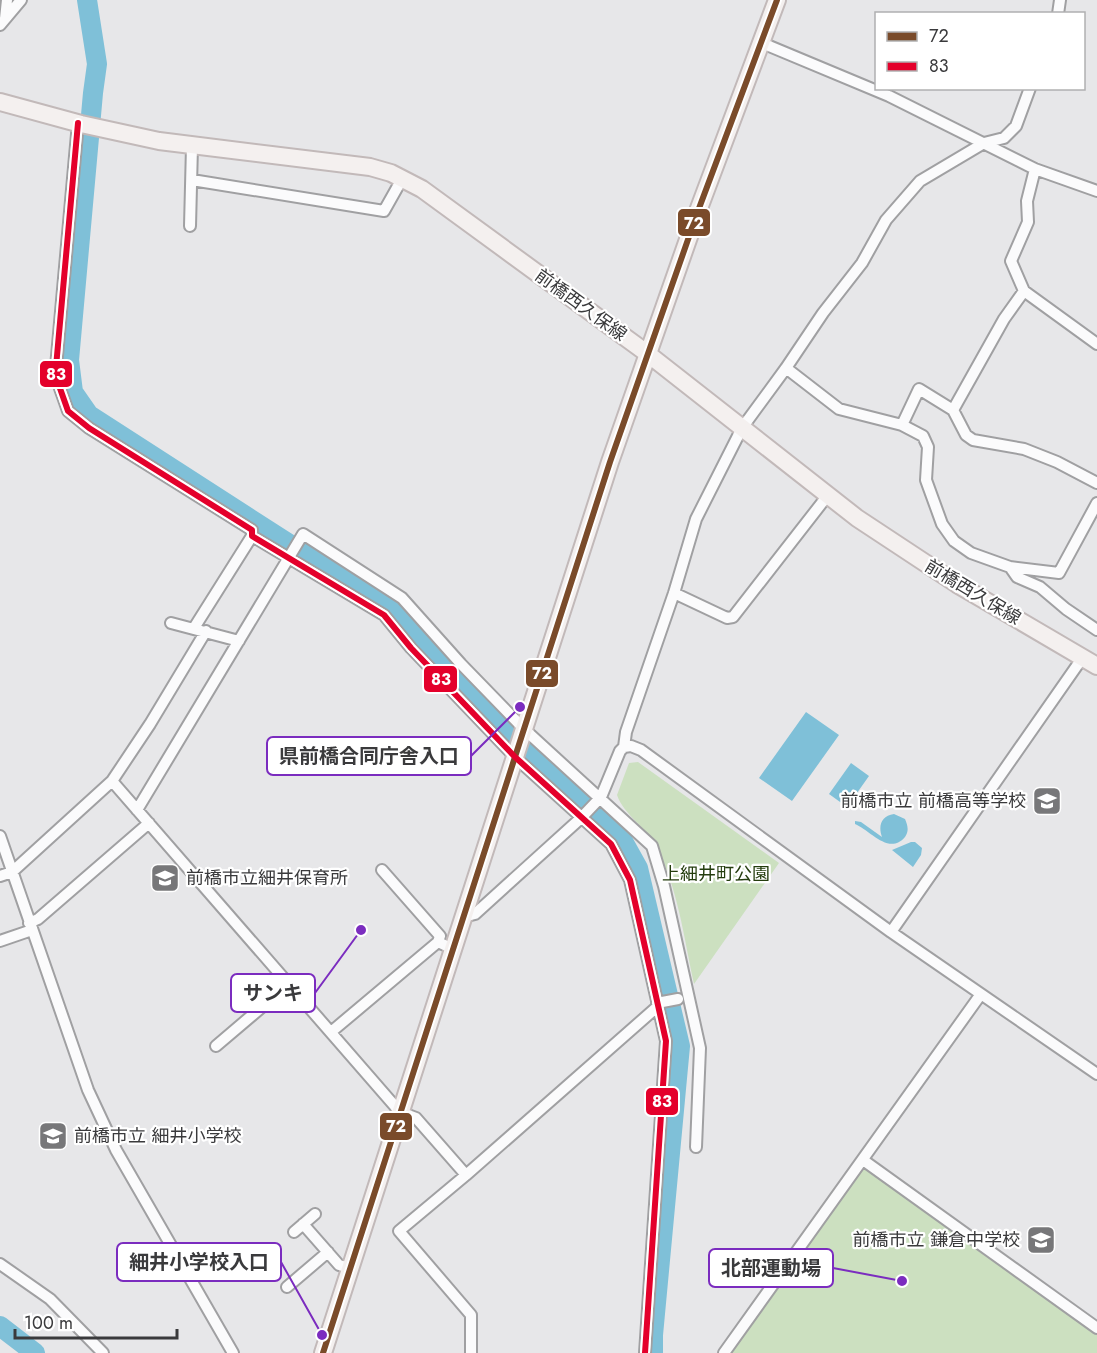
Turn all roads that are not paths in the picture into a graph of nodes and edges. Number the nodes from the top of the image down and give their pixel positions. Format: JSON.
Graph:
{"nodes":[{"id":1,"x":8,"y":0,"type":"edge"},
{"id":2,"x":21,"y":0,"type":"edge"},
{"id":3,"x":777,"y":0,"type":"edge"},
{"id":4,"x":2,"y":19,"type":"edge"},
{"id":5,"x":762,"y":43,"type":"junction"},
{"id":6,"x":1029,"y":90,"type":"edge"},
{"id":7,"x":0,"y":102,"type":"edge"},
{"id":8,"x":80,"y":123,"type":"junction"},
{"id":9,"x":984,"y":143,"type":"junction"},
{"id":10,"x":192,"y":146,"type":"junction"},
{"id":11,"x":1035,"y":169,"type":"junction"},
{"id":12,"x":402,"y":179,"type":"junction"},
{"id":13,"x":192,"y":180,"type":"junction"},
{"id":14,"x":1097,"y":192,"type":"edge"},
{"id":15,"x":190,"y":226,"type":"dead end"},
{"id":16,"x":1024,"y":291,"type":"junction"},
{"id":17,"x":1097,"y":344,"type":"edge"},
{"id":18,"x":648,"y":354,"type":"junction"},
{"id":19,"x":786,"y":368,"type":"junction"},
{"id":20,"x":953,"y":410,"type":"junction"},
{"id":21,"x":902,"y":425,"type":"junction"},
{"id":22,"x":742,"y":428,"type":"junction"},
{"id":23,"x":1097,"y":483,"type":"edge"},
{"id":24,"x":828,"y":495,"type":"junction"},
{"id":25,"x":1097,"y":503,"type":"edge"},
{"id":26,"x":252,"y":536,"type":"junction"},
{"id":27,"x":291,"y":556,"type":"junction"},
{"id":28,"x":1010,"y":567,"type":"junction"},
{"id":29,"x":674,"y":593,"type":"junction"},
{"id":30,"x":171,"y":623,"type":"dead end"},
{"id":31,"x":194,"y":628,"type":"junction"},
{"id":32,"x":1097,"y":630,"type":"edge"},
{"id":33,"x":206,"y":631,"type":"junction"},
{"id":34,"x":239,"y":641,"type":"junction"},
{"id":35,"x":1090,"y":661,"type":"edge"},
{"id":36,"x":524,"y":731,"type":"junction"},
{"id":37,"x":624,"y":747,"type":"junction"},
{"id":38,"x":516,"y":754,"type":"junction"},
{"id":39,"x":112,"y":781,"type":"junction"},
{"id":40,"x":601,"y":797,"type":"junction"},
{"id":41,"x":137,"y":810,"type":"junction"},
{"id":42,"x":583,"y":816,"type":"junction"},
{"id":43,"x":148,"y":824,"type":"junction"},
{"id":44,"x":0,"y":836,"type":"edge"},
{"id":45,"x":382,"y":870,"type":"dead end"},
{"id":46,"x":12,"y":872,"type":"junction"},
{"id":47,"x":0,"y":876,"type":"edge"},
{"id":48,"x":463,"y":917,"type":"junction"},
{"id":49,"x":31,"y":926,"type":"junction"},
{"id":50,"x":891,"y":932,"type":"junction"},
{"id":51,"x":0,"y":941,"type":"edge"},
{"id":52,"x":445,"y":946,"type":"junction"},
{"id":53,"x":289,"y":984,"type":"junction"},
{"id":54,"x":981,"y":994,"type":"junction"},
{"id":55,"x":678,"y":999,"type":"dead end"},
{"id":56,"x":658,"y":1004,"type":"junction"},
{"id":57,"x":331,"y":1032,"type":"junction"},
{"id":58,"x":216,"y":1046,"type":"dead end"},
{"id":59,"x":1097,"y":1074,"type":"edge"},
{"id":60,"x":400,"y":1112,"type":"junction"},
{"id":61,"x":696,"y":1147,"type":"dead end"},
{"id":62,"x":863,"y":1160,"type":"junction"},
{"id":63,"x":466,"y":1175,"type":"junction"},
{"id":64,"x":315,"y":1214,"type":"dead end"},
{"id":65,"x":303,"y":1224,"type":"junction"},
{"id":66,"x":294,"y":1232,"type":"dead end"},
{"id":67,"x":328,"y":1252,"type":"junction"},
{"id":68,"x":0,"y":1264,"type":"edge"},
{"id":69,"x":350,"y":1268,"type":"junction"},
{"id":70,"x":287,"y":1287,"type":"dead end"},
{"id":71,"x":1097,"y":1328,"type":"edge"},
{"id":72,"x":103,"y":1353,"type":"edge"},
{"id":73,"x":233,"y":1353,"type":"edge"},
{"id":74,"x":323,"y":1353,"type":"edge"},
{"id":75,"x":471,"y":1353,"type":"edge"},
{"id":76,"x":645,"y":1353,"type":"edge"},
{"id":77,"x":724,"y":1353,"type":"edge"}],
"edges":[{"from":1,"to":4,"type":"street"},
{"from":2,"to":4,"type":"street"},
{"from":3,"to":5,"type":"main road"},
{"from":5,"to":9,"type":"street"},
{"from":5,"to":18,"type":"main road"},
{"from":6,"to":9,"type":"street"},
{"from":7,"to":8,"type":"main road","name":"前橋西久保線"},
{"from":8,"to":10,"type":"main road","name":"前橋西久保線"},
{"from":8,"to":26,"type":"street"},
{"from":9,"to":11,"type":"street"},
{"from":9,"to":19,"type":"street"},
{"from":10,"to":12,"type":"main road","name":"前橋西久保線"},
{"from":10,"to":13,"type":"street"},
{"from":11,"to":14,"type":"street"},
{"from":11,"to":16,"type":"street"},
{"from":12,"to":13,"type":"street"},
{"from":12,"to":18,"type":"main road","name":"前橋西久保線"},
{"from":13,"to":15,"type":"street"},
{"from":16,"to":17,"type":"street"},
{"from":16,"to":20,"type":"street"},
{"from":18,"to":22,"type":"main road","name":"前橋西久保線"},
{"from":18,"to":36,"type":"main road"},
{"from":19,"to":21,"type":"street"},
{"from":19,"to":22,"type":"street"},
{"from":20,"to":21,"type":"street"},
{"from":20,"to":23,"type":"street"},
{"from":21,"to":28,"type":"street"},
{"from":22,"to":24,"type":"main road","name":"前橋西久保線"},
{"from":22,"to":29,"type":"street"},
{"from":24,"to":29,"type":"street"},
{"from":24,"to":35,"type":"main road","name":"前橋西久保線"},
{"from":25,"to":28,"type":"street"},
{"from":26,"to":27,"type":"street"},
{"from":26,"to":31,"type":"street"},
{"from":27,"to":34,"type":"street"},
{"from":27,"to":36,"type":"street"},
{"from":27,"to":38,"type":"street"},
{"from":28,"to":32,"type":"street"},
{"from":29,"to":37,"type":"street"},
{"from":30,"to":31,"type":"street"},
{"from":31,"to":33,"type":"street"},
{"from":33,"to":34,"type":"street"},
{"from":33,"to":39,"type":"street"},
{"from":34,"to":41,"type":"street"},
{"from":35,"to":50,"type":"street"},
{"from":36,"to":38,"type":"main road"},
{"from":36,"to":40,"type":"street"},
{"from":37,"to":40,"type":"street"},
{"from":37,"to":50,"type":"street"},
{"from":38,"to":42,"type":"street"},
{"from":38,"to":48,"type":"main road"},
{"from":39,"to":41,"type":"street"},
{"from":39,"to":46,"type":"street"},
{"from":40,"to":42,"type":"street"},
{"from":40,"to":61,"type":"street"},
{"from":41,"to":43,"type":"street"},
{"from":42,"to":48,"type":"street"},
{"from":42,"to":56,"type":"street"},
{"from":43,"to":49,"type":"street"},
{"from":43,"to":53,"type":"street"},
{"from":44,"to":46,"type":"street"},
{"from":45,"to":52,"type":"street"},
{"from":46,"to":47,"type":"street"},
{"from":46,"to":49,"type":"street"},
{"from":48,"to":52,"type":"main road"},
{"from":49,"to":51,"type":"street"},
{"from":49,"to":73,"type":"street"},
{"from":50,"to":54,"type":"street"},
{"from":52,"to":57,"type":"street"},
{"from":52,"to":60,"type":"main road"},
{"from":53,"to":57,"type":"street"},
{"from":53,"to":58,"type":"street"},
{"from":54,"to":59,"type":"street"},
{"from":54,"to":62,"type":"street"},
{"from":55,"to":56,"type":"street"},
{"from":56,"to":63,"type":"street"},
{"from":56,"to":76,"type":"street"},
{"from":57,"to":60,"type":"street"},
{"from":60,"to":63,"type":"street"},
{"from":60,"to":69,"type":"main road"},
{"from":62,"to":71,"type":"street"},
{"from":62,"to":77,"type":"street"},
{"from":63,"to":75,"type":"street"},
{"from":64,"to":65,"type":"street"},
{"from":65,"to":66,"type":"street"},
{"from":65,"to":67,"type":"street"},
{"from":67,"to":69,"type":"street"},
{"from":67,"to":70,"type":"street"},
{"from":68,"to":72,"type":"street"},
{"from":69,"to":74,"type":"main road"}]}
